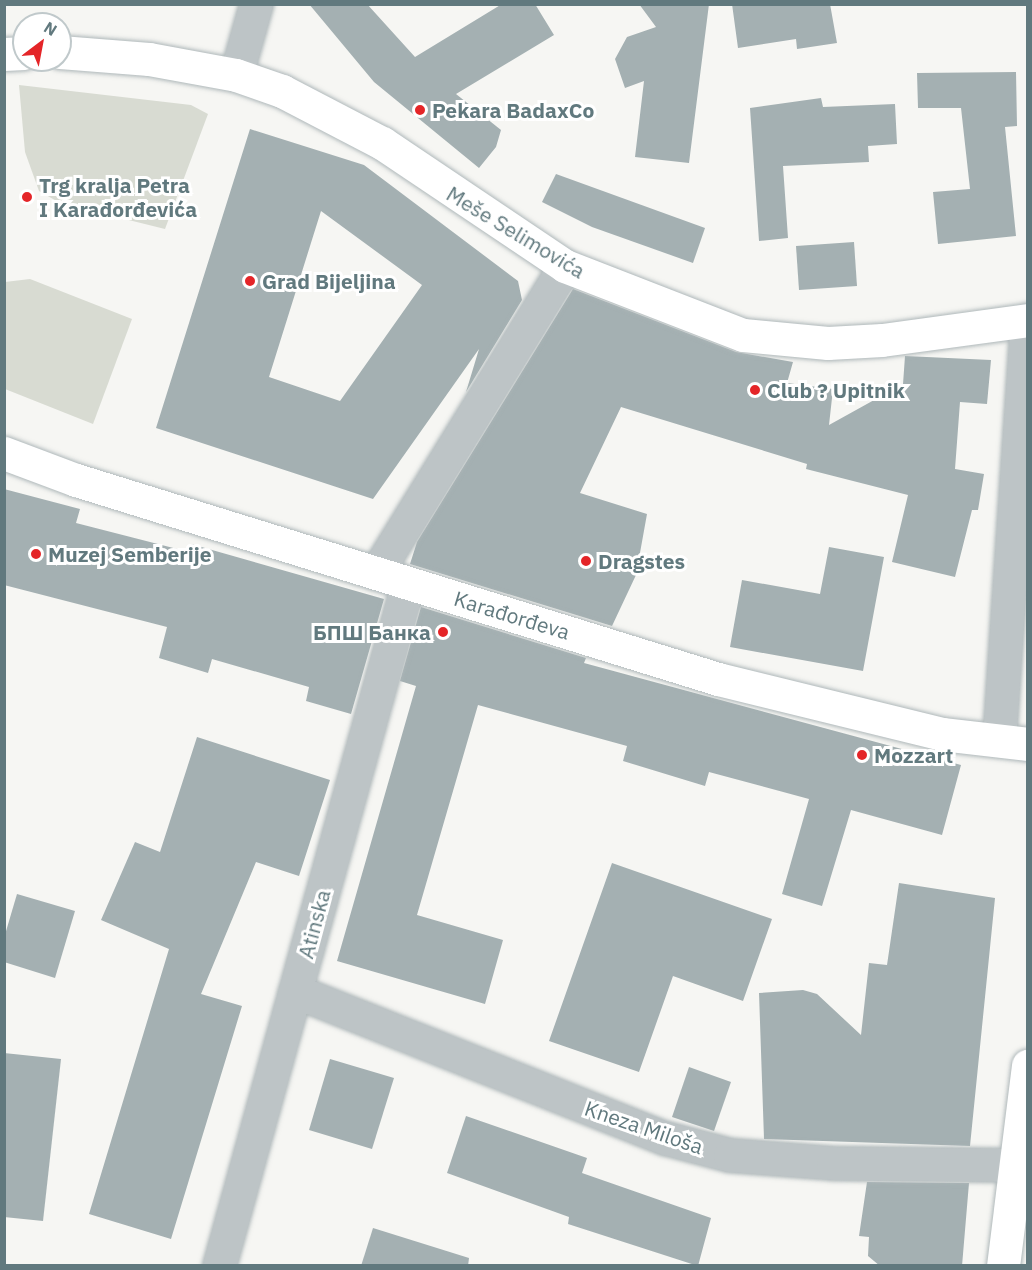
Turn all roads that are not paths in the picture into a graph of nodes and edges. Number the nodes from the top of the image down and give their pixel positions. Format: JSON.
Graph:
{"nodes":[{"id":1,"x":256,"y":4,"type":"edge"},
{"id":2,"x":72,"y":52,"type":"edge"},
{"id":3,"x":236,"y":75,"type":"junction"},
{"id":4,"x":565,"y":266,"type":"junction"},
{"id":5,"x":1027,"y":320,"type":"edge"},
{"id":6,"x":4,"y":453,"type":"edge"},
{"id":7,"x":376,"y":573,"type":"junction"},
{"id":8,"x":408,"y":583,"type":"junction"},
{"id":9,"x":1013,"y":742,"type":"edge"},
{"id":10,"x":295,"y":991,"type":"junction"},
{"id":11,"x":1028,"y":1066,"type":"edge"},
{"id":12,"x":1012,"y":1165,"type":"junction"},
{"id":13,"x":219,"y":1266,"type":"edge"},
{"id":14,"x":1003,"y":1266,"type":"edge"}],
"edges":[{"from":1,"to":3,"type":"street"},
{"from":2,"to":3,"type":"main road","name":"Meše Selimovića"},
{"from":3,"to":4,"type":"main road","name":"Meše Selimovića"},
{"from":4,"to":5,"type":"main road","name":"Meše Selimovića"},
{"from":4,"to":7,"type":"street"},
{"from":5,"to":9,"type":"street"},
{"from":6,"to":7,"type":"main road","name":"Karađorđeva"},
{"from":7,"to":8,"type":"main road","name":"Karađorđeva"},
{"from":8,"to":9,"type":"main road","name":"Karađorđeva"},
{"from":8,"to":10,"type":"street","name":"Atinska"},
{"from":10,"to":12,"type":"street","name":"Kneza Miloša"},
{"from":10,"to":13,"type":"street","name":"Atinska"},
{"from":11,"to":12,"type":"main road"},
{"from":12,"to":14,"type":"main road"}]}
